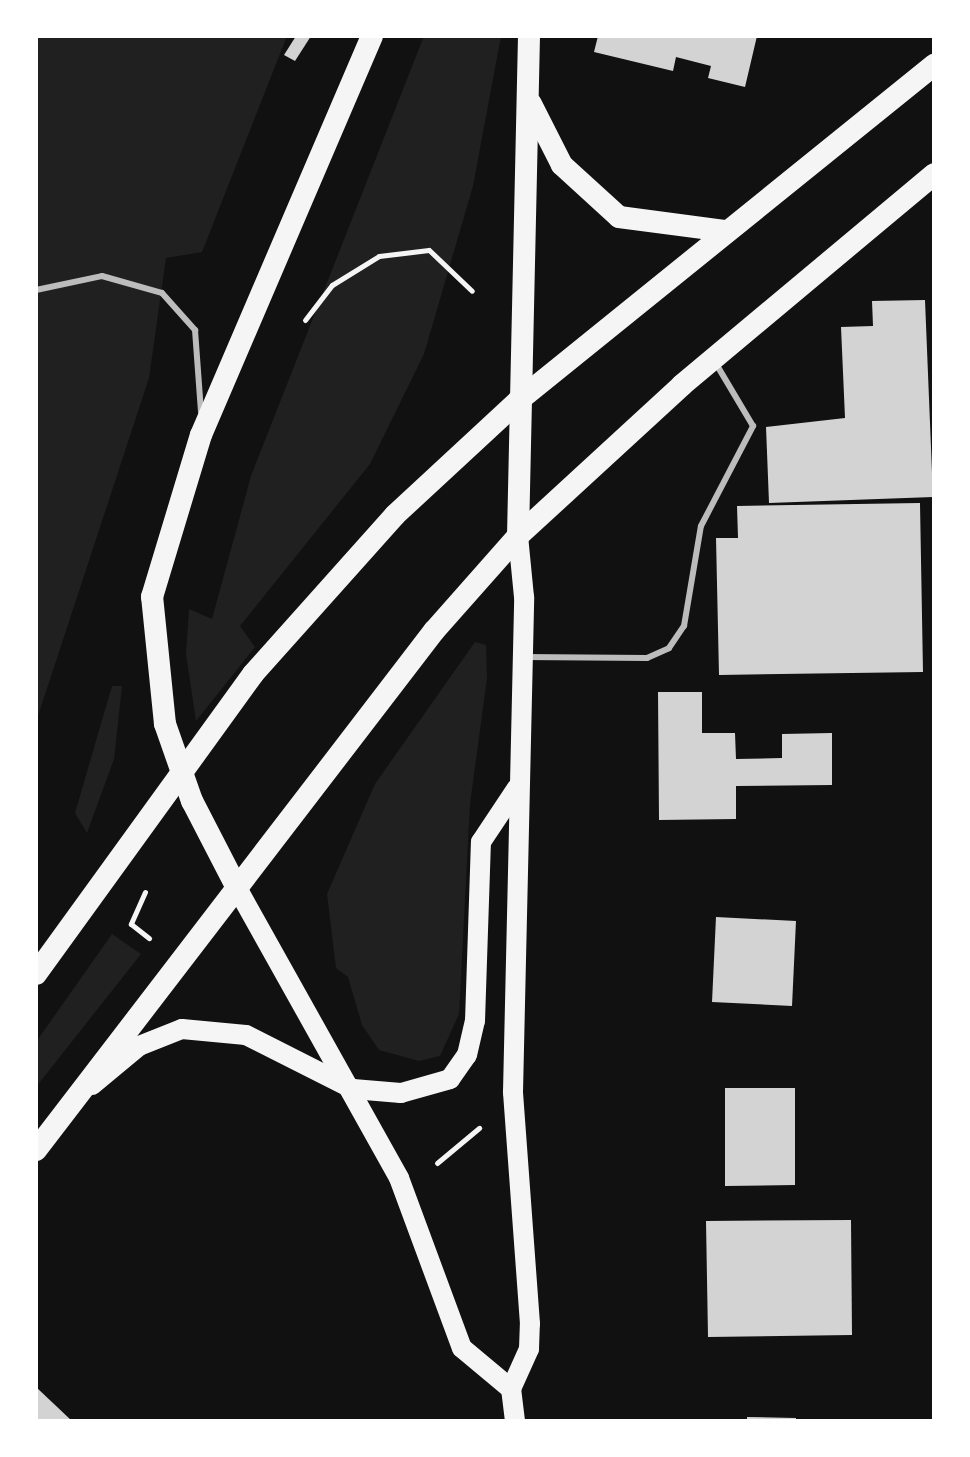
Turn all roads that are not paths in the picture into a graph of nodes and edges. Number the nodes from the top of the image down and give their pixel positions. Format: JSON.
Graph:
{"nodes":[{"id":1,"x":372,"y":36,"type":"edge"},
{"id":2,"x":529,"y":36,"type":"edge"},
{"id":3,"x":934,"y":65,"type":"edge"},
{"id":4,"x":529,"y":99,"type":"junction"},
{"id":5,"x":934,"y":174,"type":"edge"},
{"id":6,"x":726,"y":231,"type":"junction"},
{"id":7,"x":36,"y":290,"type":"edge"},
{"id":8,"x":712,"y":359,"type":"junction"},
{"id":9,"x":518,"y":401,"type":"junction"},
{"id":10,"x":201,"y":435,"type":"junction"},
{"id":11,"x":518,"y":536,"type":"junction"},
{"id":12,"x":523,"y":657,"type":"junction"},
{"id":13,"x":179,"y":769,"type":"junction"},
{"id":14,"x":517,"y":788,"type":"junction"},
{"id":15,"x":237,"y":888,"type":"junction"},
{"id":16,"x":36,"y":974,"type":"edge"},
{"id":17,"x":353,"y":1089,"type":"junction"},
{"id":18,"x":77,"y":1098,"type":"junction"},
{"id":19,"x":36,"y":1150,"type":"edge"},
{"id":20,"x":511,"y":1389,"type":"junction"},
{"id":21,"x":515,"y":1421,"type":"edge"}],
"edges":[{"from":1,"to":10,"type":"highway"},
{"from":2,"to":4,"type":"highway"},
{"from":3,"to":6,"type":"highway"},
{"from":4,"to":6,"type":"highway"},
{"from":4,"to":9,"type":"highway"},
{"from":5,"to":8,"type":"highway"},
{"from":6,"to":9,"type":"highway"},
{"from":7,"to":10,"type":"lane"},
{"from":8,"to":11,"type":"highway"},
{"from":8,"to":12,"type":"lane"},
{"from":9,"to":11,"type":"highway"},
{"from":9,"to":13,"type":"highway"},
{"from":10,"to":13,"type":"highway"},
{"from":11,"to":12,"type":"main road"},
{"from":11,"to":15,"type":"highway"},
{"from":12,"to":14,"type":"main road"},
{"from":13,"to":15,"type":"highway"},
{"from":13,"to":16,"type":"highway"},
{"from":14,"to":17,"type":"main road"},
{"from":14,"to":20,"type":"main road"},
{"from":15,"to":17,"type":"main road"},
{"from":15,"to":18,"type":"highway"},
{"from":17,"to":18,"type":"main road"},
{"from":17,"to":20,"type":"main road"},
{"from":18,"to":19,"type":"highway"},
{"from":20,"to":21,"type":"main road"}]}
